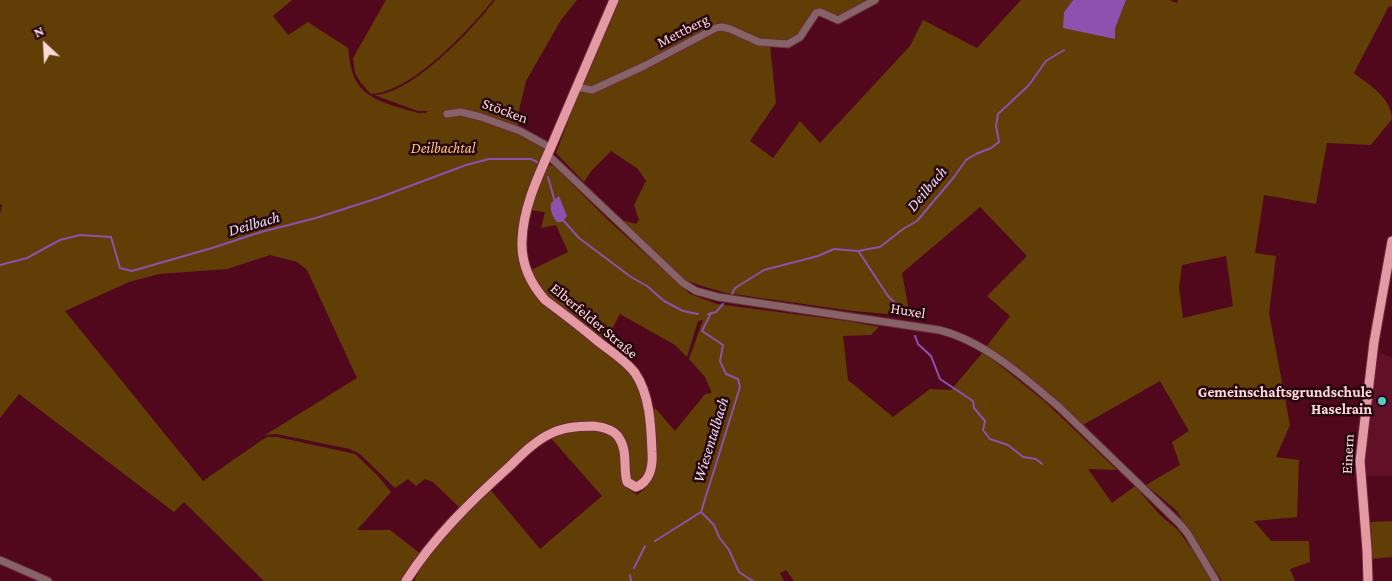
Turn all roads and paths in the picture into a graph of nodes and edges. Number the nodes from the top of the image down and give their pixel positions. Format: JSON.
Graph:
{"nodes":[{"id":1,"x":614,"y":0,"type":"edge"},
{"id":2,"x":875,"y":0,"type":"edge"},
{"id":3,"x":577,"y":87,"type":"junction"},
{"id":4,"x":447,"y":114,"type":"dead end"},
{"id":5,"x":549,"y":152,"type":"junction"},
{"id":6,"x":1392,"y":241,"type":"edge"},
{"id":7,"x":0,"y":560,"type":"edge"},
{"id":8,"x":48,"y":581,"type":"edge"},
{"id":9,"x":406,"y":581,"type":"edge"},
{"id":10,"x":1216,"y":581,"type":"edge"},
{"id":11,"x":1368,"y":581,"type":"edge"}],
"edges":[{"from":1,"to":3,"type":"main road","name":"Elberfelder Straße"},
{"from":2,"to":3,"type":"street","name":"Mettberg"},
{"from":3,"to":5,"type":"main road","name":"Elberfelder Straße"},
{"from":4,"to":5,"type":"street","name":"Stöcken"},
{"from":5,"to":9,"type":"main road","name":"Elberfelder Straße"},
{"from":5,"to":10,"type":"street","name":"Huxel"},
{"from":6,"to":11,"type":"main road","name":"Einern"},
{"from":7,"to":8,"type":"street"}]}
